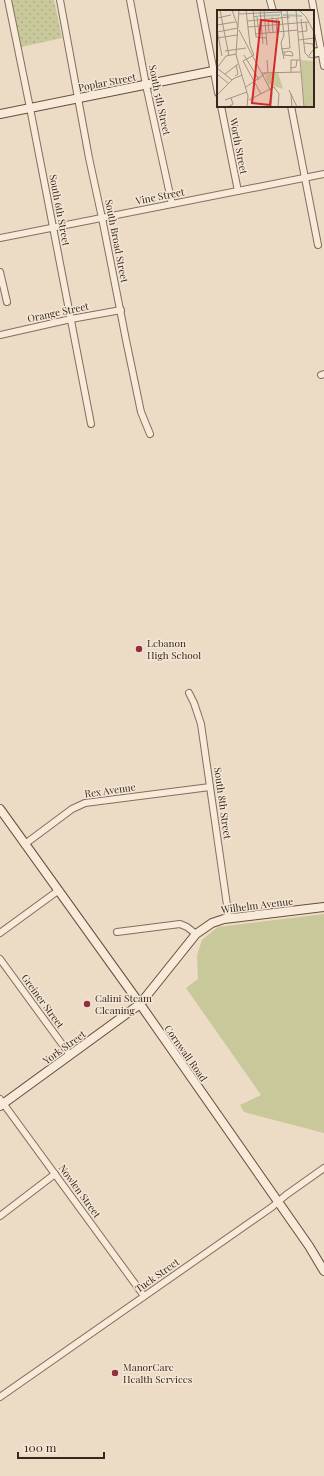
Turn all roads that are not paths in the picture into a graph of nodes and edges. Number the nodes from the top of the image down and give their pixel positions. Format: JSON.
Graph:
{"nodes":[{"id":1,"x":8,"y":0,"type":"edge"},
{"id":2,"x":60,"y":0,"type":"edge"},
{"id":3,"x":130,"y":0,"type":"edge"},
{"id":4,"x":200,"y":0,"type":"edge"},
{"id":5,"x":270,"y":0,"type":"edge"},
{"id":6,"x":312,"y":0,"type":"edge"},
{"id":7,"x":273,"y":10,"type":"edge"},
{"id":8,"x":313,"y":10,"type":"edge"},
{"id":9,"x":314,"y":15,"type":"edge"},
{"id":10,"x":319,"y":52,"type":"edge"},
{"id":11,"x":324,"y":66,"type":"edge"},
{"id":12,"x":216,"y":70,"type":"edge"},
{"id":13,"x":217,"y":82,"type":"edge"},
{"id":14,"x":146,"y":85,"type":"junction"},
{"id":15,"x":79,"y":98,"type":"junction"},
{"id":16,"x":221,"y":107,"type":"edge"},
{"id":17,"x":291,"y":107,"type":"edge"},
{"id":18,"x":30,"y":108,"type":"junction"},
{"id":19,"x":0,"y":114,"type":"edge"},
{"id":20,"x":324,"y":174,"type":"edge"},
{"id":21,"x":306,"y":177,"type":"junction"},
{"id":22,"x":238,"y":191,"type":"junction"},
{"id":23,"x":172,"y":204,"type":"junction"},
{"id":24,"x":102,"y":218,"type":"junction"},
{"id":25,"x":53,"y":228,"type":"junction"},
{"id":26,"x":0,"y":238,"type":"edge"},
{"id":27,"x":318,"y":245,"type":"dead end"},
{"id":28,"x":0,"y":272,"type":"edge"},
{"id":29,"x":7,"y":302,"type":"dead end"},
{"id":30,"x":121,"y":310,"type":"junction"},
{"id":31,"x":71,"y":319,"type":"junction"},
{"id":32,"x":0,"y":335,"type":"edge"},
{"id":33,"x":91,"y":424,"type":"dead end"},
{"id":34,"x":150,"y":434,"type":"dead end"},
{"id":35,"x":190,"y":693,"type":"dead end"},
{"id":36,"x":210,"y":787,"type":"junction"},
{"id":37,"x":0,"y":809,"type":"edge"},
{"id":38,"x":25,"y":844,"type":"junction"},
{"id":39,"x":59,"y":890,"type":"junction"},
{"id":40,"x":324,"y":907,"type":"edge"},
{"id":41,"x":230,"y":919,"type":"junction"},
{"id":42,"x":117,"y":932,"type":"dead end"},
{"id":43,"x":0,"y":933,"type":"edge"},
{"id":44,"x":196,"y":934,"type":"junction"},
{"id":45,"x":0,"y":959,"type":"edge"},
{"id":46,"x":140,"y":1004,"type":"junction"},
{"id":47,"x":70,"y":1055,"type":"junction"},
{"id":48,"x":1,"y":1102,"type":"edge"},
{"id":49,"x":324,"y":1168,"type":"edge"},
{"id":50,"x":55,"y":1174,"type":"junction"},
{"id":51,"x":278,"y":1202,"type":"junction"},
{"id":52,"x":0,"y":1216,"type":"edge"},
{"id":53,"x":324,"y":1271,"type":"edge"},
{"id":54,"x":144,"y":1296,"type":"junction"},
{"id":55,"x":0,"y":1397,"type":"edge"}],
"edges":[{"from":1,"to":18,"type":"street","name":"South 6th Street"},
{"from":2,"to":15,"type":"street","name":"South Broad Street"},
{"from":3,"to":14,"type":"street","name":"South 5th Street"},
{"from":4,"to":12,"type":"street"},
{"from":5,"to":7,"type":"street"},
{"from":6,"to":8,"type":"street"},
{"from":9,"to":10,"type":"street"},
{"from":10,"to":11,"type":"street"},
{"from":12,"to":13,"type":"street"},
{"from":12,"to":14,"type":"street","name":"Poplar Street"},
{"from":14,"to":15,"type":"street","name":"Poplar Street"},
{"from":14,"to":23,"type":"street","name":"South 5th Street"},
{"from":15,"to":18,"type":"street","name":"Poplar Street"},
{"from":15,"to":24,"type":"street","name":"South Broad Street"},
{"from":16,"to":22,"type":"street","name":"Worth Street"},
{"from":17,"to":21,"type":"street"},
{"from":18,"to":19,"type":"street","name":"Poplar Street"},
{"from":18,"to":25,"type":"street","name":"South 6th Street"},
{"from":20,"to":21,"type":"street","name":"Vine Street"},
{"from":21,"to":22,"type":"street","name":"Vine Street"},
{"from":21,"to":27,"type":"street"},
{"from":22,"to":23,"type":"street","name":"Vine Street"},
{"from":23,"to":24,"type":"street","name":"Vine Street"},
{"from":24,"to":25,"type":"street","name":"Vine Street"},
{"from":24,"to":30,"type":"street","name":"South Broad Street"},
{"from":25,"to":26,"type":"street","name":"Vine Street"},
{"from":25,"to":31,"type":"street","name":"South 6th Street"},
{"from":28,"to":29,"type":"street"},
{"from":30,"to":31,"type":"street","name":"Orange Street"},
{"from":30,"to":34,"type":"street","name":"South Broad Street"},
{"from":31,"to":32,"type":"street","name":"Orange Street"},
{"from":31,"to":33,"type":"street","name":"South 6th Street"},
{"from":35,"to":36,"type":"street","name":"South 8th Street"},
{"from":36,"to":38,"type":"street","name":"Rex Avenue"},
{"from":36,"to":41,"type":"street","name":"South 8th Street"},
{"from":37,"to":38,"type":"street","name":"Cornwall Road"},
{"from":38,"to":39,"type":"street","name":"Cornwall Road"},
{"from":39,"to":43,"type":"street"},
{"from":39,"to":46,"type":"street","name":"Cornwall Road"},
{"from":40,"to":41,"type":"street","name":"Wilhelm Avenue"},
{"from":41,"to":44,"type":"street","name":"Wilhelm Avenue"},
{"from":42,"to":44,"type":"street"},
{"from":44,"to":46,"type":"street","name":"Wilhelm Avenue"},
{"from":45,"to":47,"type":"street","name":"Greiner Street"},
{"from":46,"to":47,"type":"street","name":"York Street"},
{"from":46,"to":51,"type":"street","name":"Cornwall Road"},
{"from":47,"to":48,"type":"street","name":"York Street"},
{"from":48,"to":50,"type":"street","name":"Nowlen Street"},
{"from":49,"to":51,"type":"street","name":"Tuck Street"},
{"from":50,"to":52,"type":"street"},
{"from":50,"to":54,"type":"street","name":"Nowlen Street"},
{"from":51,"to":53,"type":"street","name":"Cornwall Road"},
{"from":51,"to":54,"type":"street","name":"Tuck Street"},
{"from":54,"to":55,"type":"street","name":"Tuck Street"}]}
